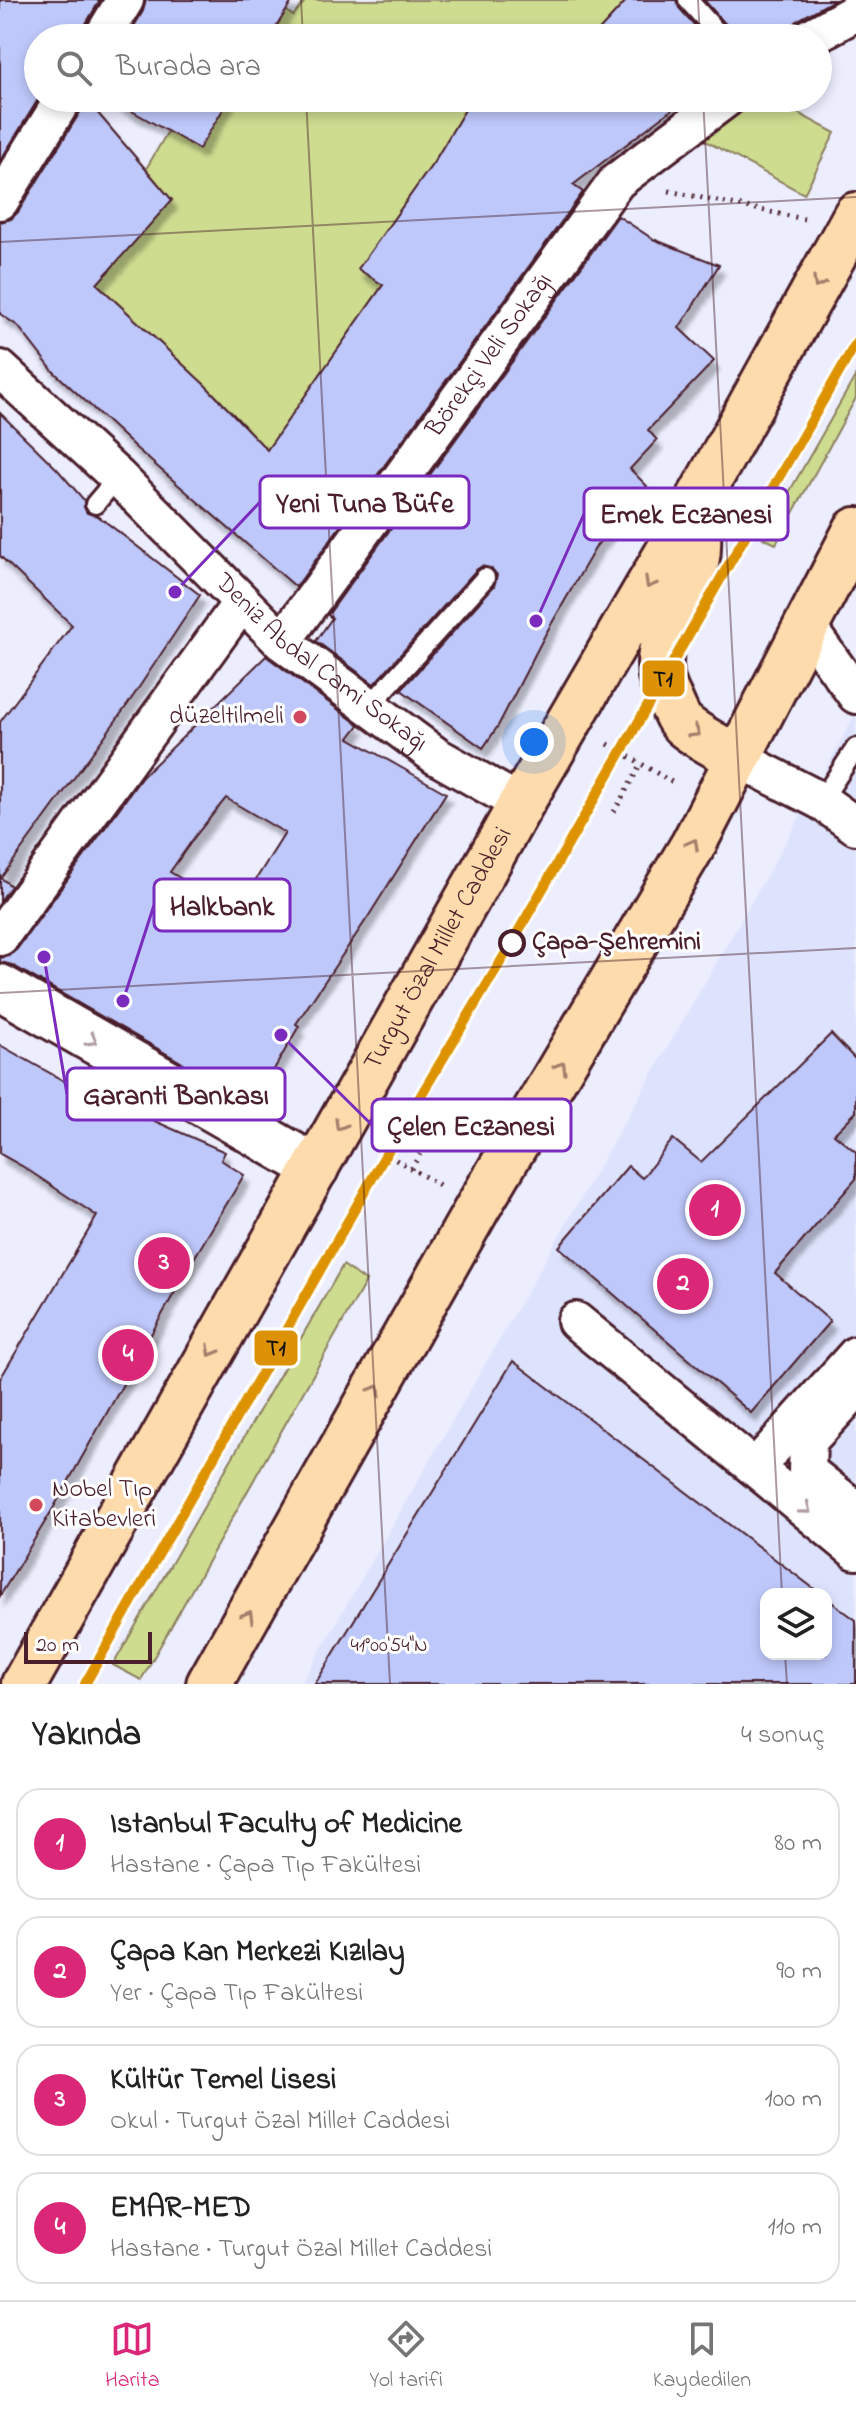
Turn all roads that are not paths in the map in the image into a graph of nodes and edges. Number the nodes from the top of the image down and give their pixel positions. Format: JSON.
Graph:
{"nodes":[{"id":1,"x":125,"y":0,"type":"edge"},
{"id":2,"x":688,"y":0,"type":"edge"},
{"id":3,"x":856,"y":12,"type":"edge"},
{"id":4,"x":110,"y":24,"type":"edge"},
{"id":5,"x":709,"y":24,"type":"edge"},
{"id":6,"x":832,"y":25,"type":"edge"},
{"id":7,"x":55,"y":112,"type":"edge"},
{"id":8,"x":708,"y":112,"type":"edge"},
{"id":9,"x":0,"y":201,"type":"edge"},
{"id":10,"x":852,"y":222,"type":"edge"},
{"id":11,"x":0,"y":369,"type":"edge"},
{"id":12,"x":695,"y":506,"type":"junction"},
{"id":13,"x":856,"y":530,"type":"edge"},
{"id":14,"x":485,"y":578,"type":"dead end"},
{"id":15,"x":242,"y":602,"type":"junction"},
{"id":16,"x":807,"y":627,"type":"junction"},
{"id":17,"x":282,"y":642,"type":"junction"},
{"id":18,"x":856,"y":695,"type":"edge"},
{"id":19,"x":369,"y":707,"type":"junction"},
{"id":20,"x":856,"y":748,"type":"edge"},
{"id":21,"x":737,"y":758,"type":"junction"},
{"id":22,"x":821,"y":801,"type":"junction"},
{"id":23,"x":521,"y":804,"type":"junction"},
{"id":24,"x":856,"y":826,"type":"edge"},
{"id":25,"x":0,"y":937,"type":"edge"},
{"id":26,"x":0,"y":987,"type":"edge"},
{"id":27,"x":316,"y":1168,"type":"junction"},
{"id":28,"x":576,"y":1321,"type":"dead end"},
{"id":29,"x":856,"y":1355,"type":"edge"},
{"id":30,"x":856,"y":1389,"type":"edge"},
{"id":31,"x":756,"y":1467,"type":"junction"},
{"id":32,"x":856,"y":1510,"type":"edge"},
{"id":33,"x":856,"y":1551,"type":"edge"},
{"id":34,"x":24,"y":1684,"type":"edge"},
{"id":35,"x":209,"y":1684,"type":"edge"}],
"edges":[{"from":1,"to":4,"type":"street"},
{"from":2,"to":5,"type":"lane"},
{"from":3,"to":6,"type":"street"},
{"from":7,"to":9,"type":"street"},
{"from":8,"to":17,"type":"street","name":"Börekçi Veli Sokağı"},
{"from":10,"to":12,"type":"main road","name":"Turgut Özal Millet Caddesi","one_way":true},
{"from":11,"to":15,"type":"street","name":"Deniz Abdal Cami Sokağı"},
{"from":12,"to":21,"type":"main road","one_way":true},
{"from":12,"to":23,"type":"main road","name":"Turgut Özal Millet Caddesi","one_way":true},
{"from":13,"to":16,"type":"main road"},
{"from":14,"to":19,"type":"lane"},
{"from":15,"to":17,"type":"street","name":"Deniz Abdal Cami Sokağı"},
{"from":15,"to":25,"type":"street"},
{"from":16,"to":18,"type":"street"},
{"from":16,"to":21,"type":"main road"},
{"from":17,"to":19,"type":"street","name":"Deniz Abdal Cami Sokağı"},
{"from":19,"to":23,"type":"street","name":"Deniz Abdal Cami Sokağı"},
{"from":20,"to":22,"type":"lane"},
{"from":21,"to":22,"type":"street"},
{"from":35,"to":21,"type":"main road","one_way":true},
{"from":22,"to":24,"type":"street"},
{"from":23,"to":27,"type":"main road","name":"Turgut Özal Millet Caddesi","one_way":true},
{"from":26,"to":27,"type":"street","one_way":true},
{"from":27,"to":34,"type":"main road","name":"Turgut Özal Millet Caddesi","one_way":true},
{"from":28,"to":31,"type":"street"},
{"from":29,"to":31,"type":"street"},
{"from":30,"to":32,"type":"street"},
{"from":31,"to":33,"type":"street","one_way":true}]}
